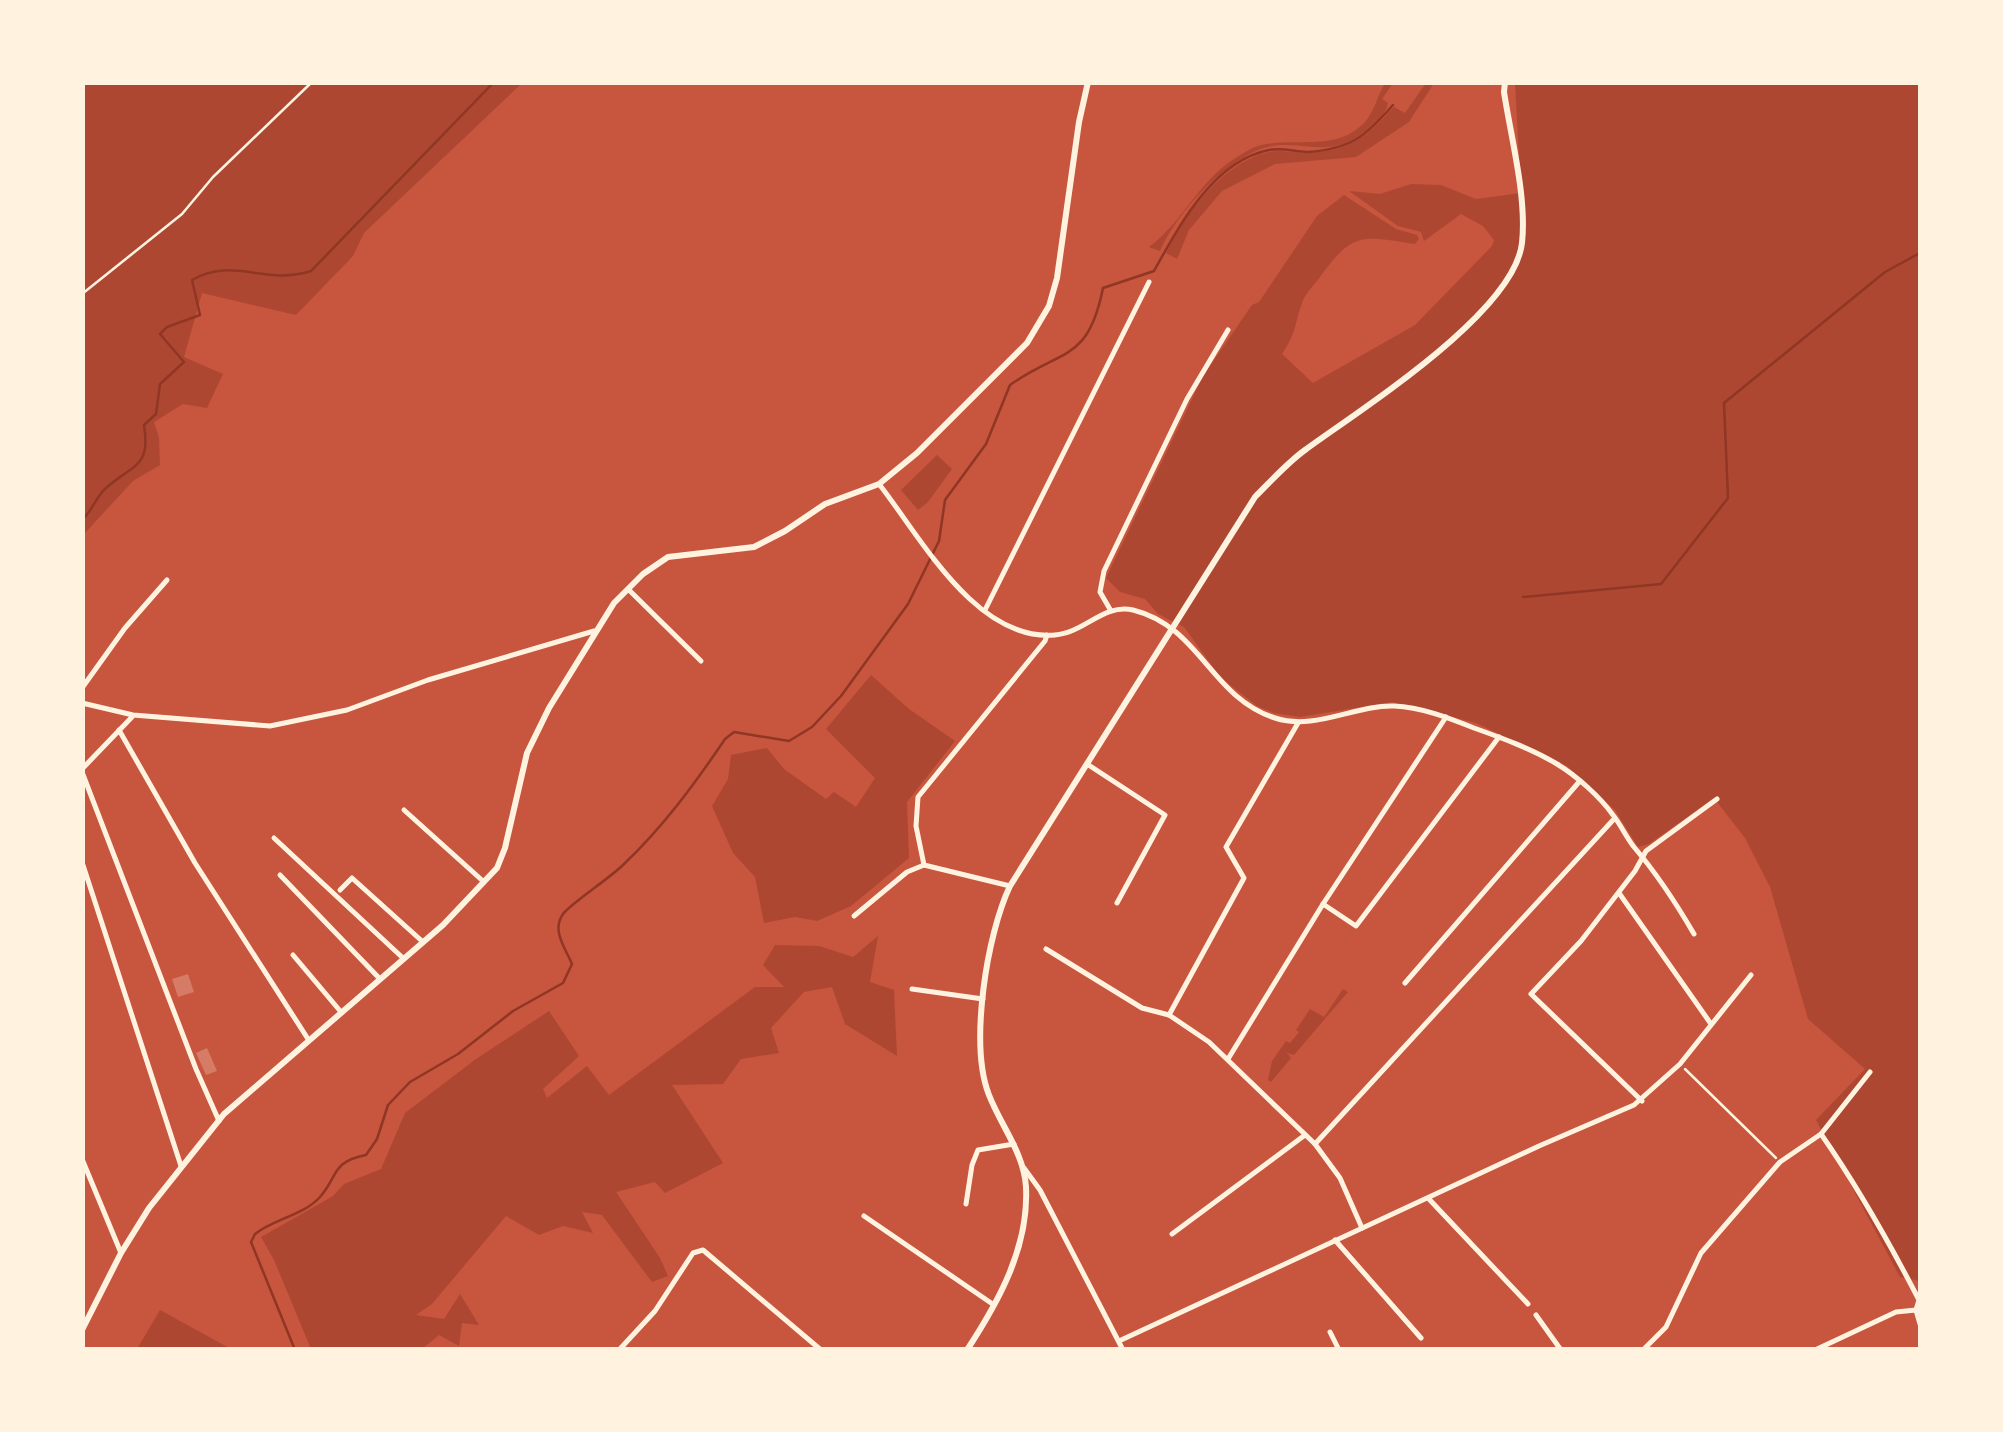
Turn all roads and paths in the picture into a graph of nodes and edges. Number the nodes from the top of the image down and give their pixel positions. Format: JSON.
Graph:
{"nodes":[{"id":1,"x":312,"y":82,"type":"edge"},
{"id":2,"x":1088,"y":82,"type":"edge"},
{"id":3,"x":1506,"y":82,"type":"edge"},
{"id":4,"x":1150,"y":282,"type":"dead end"},
{"id":5,"x":82,"y":294,"type":"edge"},
{"id":6,"x":1228,"y":330,"type":"dead end"},
{"id":7,"x":879,"y":484,"type":"junction"},
{"id":8,"x":166,"y":580,"type":"dead end"},
{"id":9,"x":628,"y":589,"type":"junction"},
{"id":10,"x":984,"y":610,"type":"junction"},
{"id":11,"x":1111,"y":610,"type":"junction"},
{"id":12,"x":1170,"y":628,"type":"junction"},
{"id":13,"x":594,"y":632,"type":"junction"},
{"id":14,"x":1047,"y":635,"type":"junction"},
{"id":15,"x":700,"y":662,"type":"dead end"},
{"id":16,"x":82,"y":688,"type":"edge"},
{"id":17,"x":82,"y":703,"type":"edge"},
{"id":18,"x":133,"y":716,"type":"junction"},
{"id":19,"x":1446,"y":717,"type":"junction"},
{"id":20,"x":1298,"y":721,"type":"junction"},
{"id":21,"x":119,"y":730,"type":"junction"},
{"id":22,"x":1499,"y":737,"type":"junction"},
{"id":23,"x":1087,"y":764,"type":"junction"},
{"id":24,"x":82,"y":771,"type":"edge"},
{"id":25,"x":1579,"y":782,"type":"junction"},
{"id":26,"x":1717,"y":799,"type":"dead end"},
{"id":27,"x":404,"y":810,"type":"dead end"},
{"id":28,"x":1615,"y":818,"type":"junction"},
{"id":29,"x":274,"y":838,"type":"dead end"},
{"id":30,"x":1644,"y":856,"type":"junction"},
{"id":31,"x":82,"y":862,"type":"edge"},
{"id":32,"x":924,"y":865,"type":"junction"},
{"id":33,"x":280,"y":875,"type":"dead end"},
{"id":34,"x":484,"y":882,"type":"junction"},
{"id":35,"x":1010,"y":886,"type":"junction"},
{"id":36,"x":340,"y":890,"type":"dead end"},
{"id":37,"x":1619,"y":893,"type":"junction"},
{"id":38,"x":1117,"y":903,"type":"dead end"},
{"id":39,"x":1323,"y":904,"type":"junction"},
{"id":40,"x":854,"y":916,"type":"dead end"},
{"id":41,"x":1694,"y":934,"type":"dead end"},
{"id":42,"x":423,"y":942,"type":"junction"},
{"id":43,"x":1046,"y":949,"type":"dead end"},
{"id":44,"x":293,"y":955,"type":"dead end"},
{"id":45,"x":404,"y":959,"type":"junction"},
{"id":46,"x":1752,"y":975,"type":"dead end"},
{"id":47,"x":380,"y":979,"type":"junction"},
{"id":48,"x":1405,"y":982,"type":"dead end"},
{"id":49,"x":912,"y":989,"type":"dead end"},
{"id":50,"x":983,"y":999,"type":"junction"},
{"id":51,"x":341,"y":1012,"type":"junction"},
{"id":52,"x":1168,"y":1015,"type":"junction"},
{"id":53,"x":1711,"y":1024,"type":"junction"},
{"id":54,"x":308,"y":1038,"type":"junction"},
{"id":55,"x":1228,"y":1059,"type":"junction"},
{"id":56,"x":1680,"y":1064,"type":"junction"},
{"id":57,"x":1870,"y":1072,"type":"dead end"},
{"id":58,"x":1642,"y":1101,"type":"junction"},
{"id":59,"x":219,"y":1121,"type":"junction"},
{"id":60,"x":1822,"y":1134,"type":"junction"},
{"id":61,"x":1305,"y":1135,"type":"junction"},
{"id":62,"x":1014,"y":1144,"type":"junction"},
{"id":63,"x":1315,"y":1144,"type":"junction"},
{"id":64,"x":82,"y":1159,"type":"edge"},
{"id":65,"x":1780,"y":1162,"type":"junction"},
{"id":66,"x":1023,"y":1167,"type":"junction"},
{"id":67,"x":182,"y":1168,"type":"junction"},
{"id":68,"x":1428,"y":1198,"type":"junction"},
{"id":69,"x":966,"y":1204,"type":"dead end"},
{"id":70,"x":864,"y":1216,"type":"dead end"},
{"id":71,"x":1362,"y":1228,"type":"junction"},
{"id":72,"x":1172,"y":1234,"type":"dead end"},
{"id":73,"x":1335,"y":1240,"type":"junction"},
{"id":74,"x":121,"y":1253,"type":"junction"},
{"id":75,"x":1528,"y":1304,"type":"dead end"},
{"id":76,"x":994,"y":1305,"type":"junction"},
{"id":77,"x":1916,"y":1310,"type":"junction"},
{"id":78,"x":1536,"y":1315,"type":"dead end"},
{"id":79,"x":84,"y":1323,"type":"edge"},
{"id":80,"x":1920,"y":1324,"type":"edge"},
{"id":81,"x":1330,"y":1332,"type":"dead end"},
{"id":82,"x":1421,"y":1338,"type":"dead end"},
{"id":83,"x":1118,"y":1341,"type":"junction"},
{"id":84,"x":619,"y":1350,"type":"edge"},
{"id":85,"x":820,"y":1350,"type":"edge"},
{"id":86,"x":967,"y":1350,"type":"edge"},
{"id":87,"x":1123,"y":1350,"type":"edge"},
{"id":88,"x":1339,"y":1350,"type":"edge"},
{"id":89,"x":1561,"y":1350,"type":"edge"},
{"id":90,"x":1643,"y":1350,"type":"edge"},
{"id":91,"x":1815,"y":1350,"type":"edge"}],
"edges":[{"from":1,"to":5,"type":"path"},
{"from":2,"to":7,"type":"street"},
{"from":3,"to":12,"type":"street"},
{"from":4,"to":10,"type":"street"},
{"from":6,"to":11,"type":"street"},
{"from":7,"to":9,"type":"street"},
{"from":7,"to":10,"type":"street"},
{"from":8,"to":16,"type":"street"},
{"from":9,"to":13,"type":"street"},
{"from":9,"to":15,"type":"street"},
{"from":10,"to":14,"type":"street"},
{"from":11,"to":12,"type":"street"},
{"from":11,"to":14,"type":"street"},
{"from":12,"to":20,"type":"street"},
{"from":12,"to":23,"type":"street"},
{"from":13,"to":18,"type":"street"},
{"from":13,"to":34,"type":"street"},
{"from":14,"to":32,"type":"street"},
{"from":17,"to":18,"type":"street"},
{"from":18,"to":21,"type":"street"},
{"from":19,"to":20,"type":"street"},
{"from":19,"to":22,"type":"street"},
{"from":19,"to":39,"type":"street"},
{"from":20,"to":52,"type":"street"},
{"from":21,"to":24,"type":"street"},
{"from":21,"to":54,"type":"street"},
{"from":22,"to":25,"type":"street"},
{"from":22,"to":39,"type":"street"},
{"from":23,"to":35,"type":"street"},
{"from":23,"to":38,"type":"street"},
{"from":24,"to":59,"type":"street"},
{"from":25,"to":28,"type":"street"},
{"from":25,"to":48,"type":"street"},
{"from":26,"to":30,"type":"street"},
{"from":27,"to":34,"type":"street"},
{"from":28,"to":30,"type":"street"},
{"from":28,"to":63,"type":"street"},
{"from":29,"to":45,"type":"street"},
{"from":30,"to":37,"type":"street"},
{"from":30,"to":41,"type":"street"},
{"from":31,"to":67,"type":"street"},
{"from":32,"to":35,"type":"street"},
{"from":32,"to":40,"type":"street"},
{"from":33,"to":47,"type":"street"},
{"from":34,"to":42,"type":"street"},
{"from":35,"to":50,"type":"street"},
{"from":36,"to":42,"type":"street"},
{"from":37,"to":53,"type":"street"},
{"from":37,"to":58,"type":"street"},
{"from":39,"to":55,"type":"street"},
{"from":42,"to":45,"type":"street"},
{"from":43,"to":52,"type":"street"},
{"from":44,"to":51,"type":"street"},
{"from":45,"to":47,"type":"street"},
{"from":46,"to":53,"type":"street"},
{"from":47,"to":51,"type":"street"},
{"from":49,"to":50,"type":"street"},
{"from":50,"to":62,"type":"street"},
{"from":51,"to":54,"type":"street"},
{"from":52,"to":55,"type":"street"},
{"from":53,"to":56,"type":"street"},
{"from":54,"to":59,"type":"street"},
{"from":55,"to":61,"type":"street"},
{"from":56,"to":58,"type":"street"},
{"from":56,"to":65,"type":"path"},
{"from":57,"to":60,"type":"street"},
{"from":58,"to":68,"type":"street"},
{"from":59,"to":67,"type":"street"},
{"from":60,"to":65,"type":"street"},
{"from":60,"to":77,"type":"street"},
{"from":61,"to":63,"type":"street"},
{"from":61,"to":72,"type":"street"},
{"from":62,"to":66,"type":"street"},
{"from":62,"to":69,"type":"street"},
{"from":63,"to":71,"type":"street"},
{"from":64,"to":74,"type":"street"},
{"from":65,"to":90,"type":"street"},
{"from":66,"to":76,"type":"street"},
{"from":66,"to":83,"type":"street"},
{"from":67,"to":74,"type":"street"},
{"from":68,"to":71,"type":"street"},
{"from":68,"to":75,"type":"street"},
{"from":70,"to":76,"type":"street"},
{"from":71,"to":73,"type":"street"},
{"from":73,"to":82,"type":"street"},
{"from":73,"to":83,"type":"street"},
{"from":74,"to":79,"type":"street"},
{"from":76,"to":86,"type":"street"},
{"from":77,"to":80,"type":"street"},
{"from":77,"to":91,"type":"street"},
{"from":78,"to":89,"type":"street"},
{"from":81,"to":88,"type":"street"},
{"from":83,"to":87,"type":"street"},
{"from":84,"to":85,"type":"street"}]}
